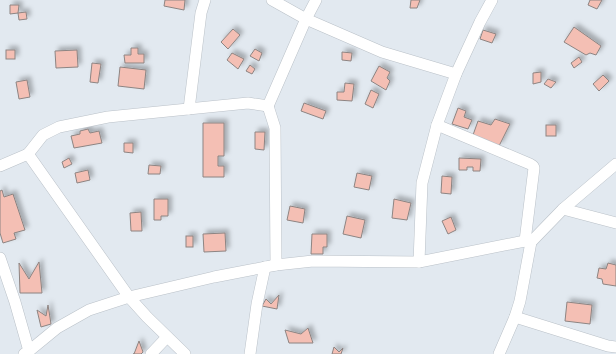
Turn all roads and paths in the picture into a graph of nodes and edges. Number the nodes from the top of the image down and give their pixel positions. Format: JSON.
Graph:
{"nodes":[{"id":1,"x":205,"y":0,"type":"edge"},
{"id":2,"x":272,"y":0,"type":"edge"},
{"id":3,"x":316,"y":0,"type":"edge"},
{"id":4,"x":492,"y":0,"type":"edge"},
{"id":5,"x":306,"y":19,"type":"junction"},
{"id":6,"x":456,"y":74,"type":"junction"},
{"id":7,"x":268,"y":106,"type":"junction"},
{"id":8,"x":189,"y":109,"type":"junction"},
{"id":9,"x":437,"y":125,"type":"junction"},
{"id":10,"x":28,"y":154,"type":"junction"},
{"id":11,"x":616,"y":164,"type":"edge"},
{"id":12,"x":0,"y":166,"type":"edge"},
{"id":13,"x":563,"y":209,"type":"junction"},
{"id":14,"x":616,"y":223,"type":"edge"},
{"id":15,"x":528,"y":241,"type":"junction"},
{"id":16,"x":0,"y":258,"type":"edge"},
{"id":17,"x":419,"y":262,"type":"junction"},
{"id":18,"x":270,"y":266,"type":"junction"},
{"id":19,"x":129,"y":297,"type":"junction"},
{"id":20,"x":515,"y":317,"type":"junction"},
{"id":21,"x":167,"y":337,"type":"junction"},
{"id":22,"x":616,"y":347,"type":"edge"},
{"id":23,"x":26,"y":352,"type":"edge"},
{"id":24,"x":151,"y":354,"type":"edge"},
{"id":25,"x":185,"y":354,"type":"edge"},
{"id":26,"x":250,"y":354,"type":"edge"},
{"id":27,"x":499,"y":354,"type":"edge"}],
"edges":[{"from":1,"to":8,"type":"street"},
{"from":2,"to":5,"type":"street"},
{"from":3,"to":5,"type":"street"},
{"from":4,"to":6,"type":"street"},
{"from":5,"to":6,"type":"street"},
{"from":5,"to":7,"type":"street"},
{"from":6,"to":9,"type":"street"},
{"from":7,"to":8,"type":"street"},
{"from":7,"to":18,"type":"street"},
{"from":8,"to":10,"type":"street"},
{"from":9,"to":15,"type":"street"},
{"from":9,"to":17,"type":"street"},
{"from":10,"to":12,"type":"street"},
{"from":10,"to":19,"type":"street"},
{"from":11,"to":13,"type":"street"},
{"from":13,"to":14,"type":"street"},
{"from":13,"to":15,"type":"street"},
{"from":15,"to":17,"type":"street"},
{"from":15,"to":20,"type":"street"},
{"from":16,"to":23,"type":"street"},
{"from":17,"to":18,"type":"street"},
{"from":18,"to":19,"type":"street"},
{"from":18,"to":26,"type":"street"},
{"from":19,"to":21,"type":"street"},
{"from":19,"to":23,"type":"street"},
{"from":20,"to":22,"type":"street"},
{"from":20,"to":27,"type":"street"},
{"from":21,"to":24,"type":"street"},
{"from":21,"to":25,"type":"street"}]}
